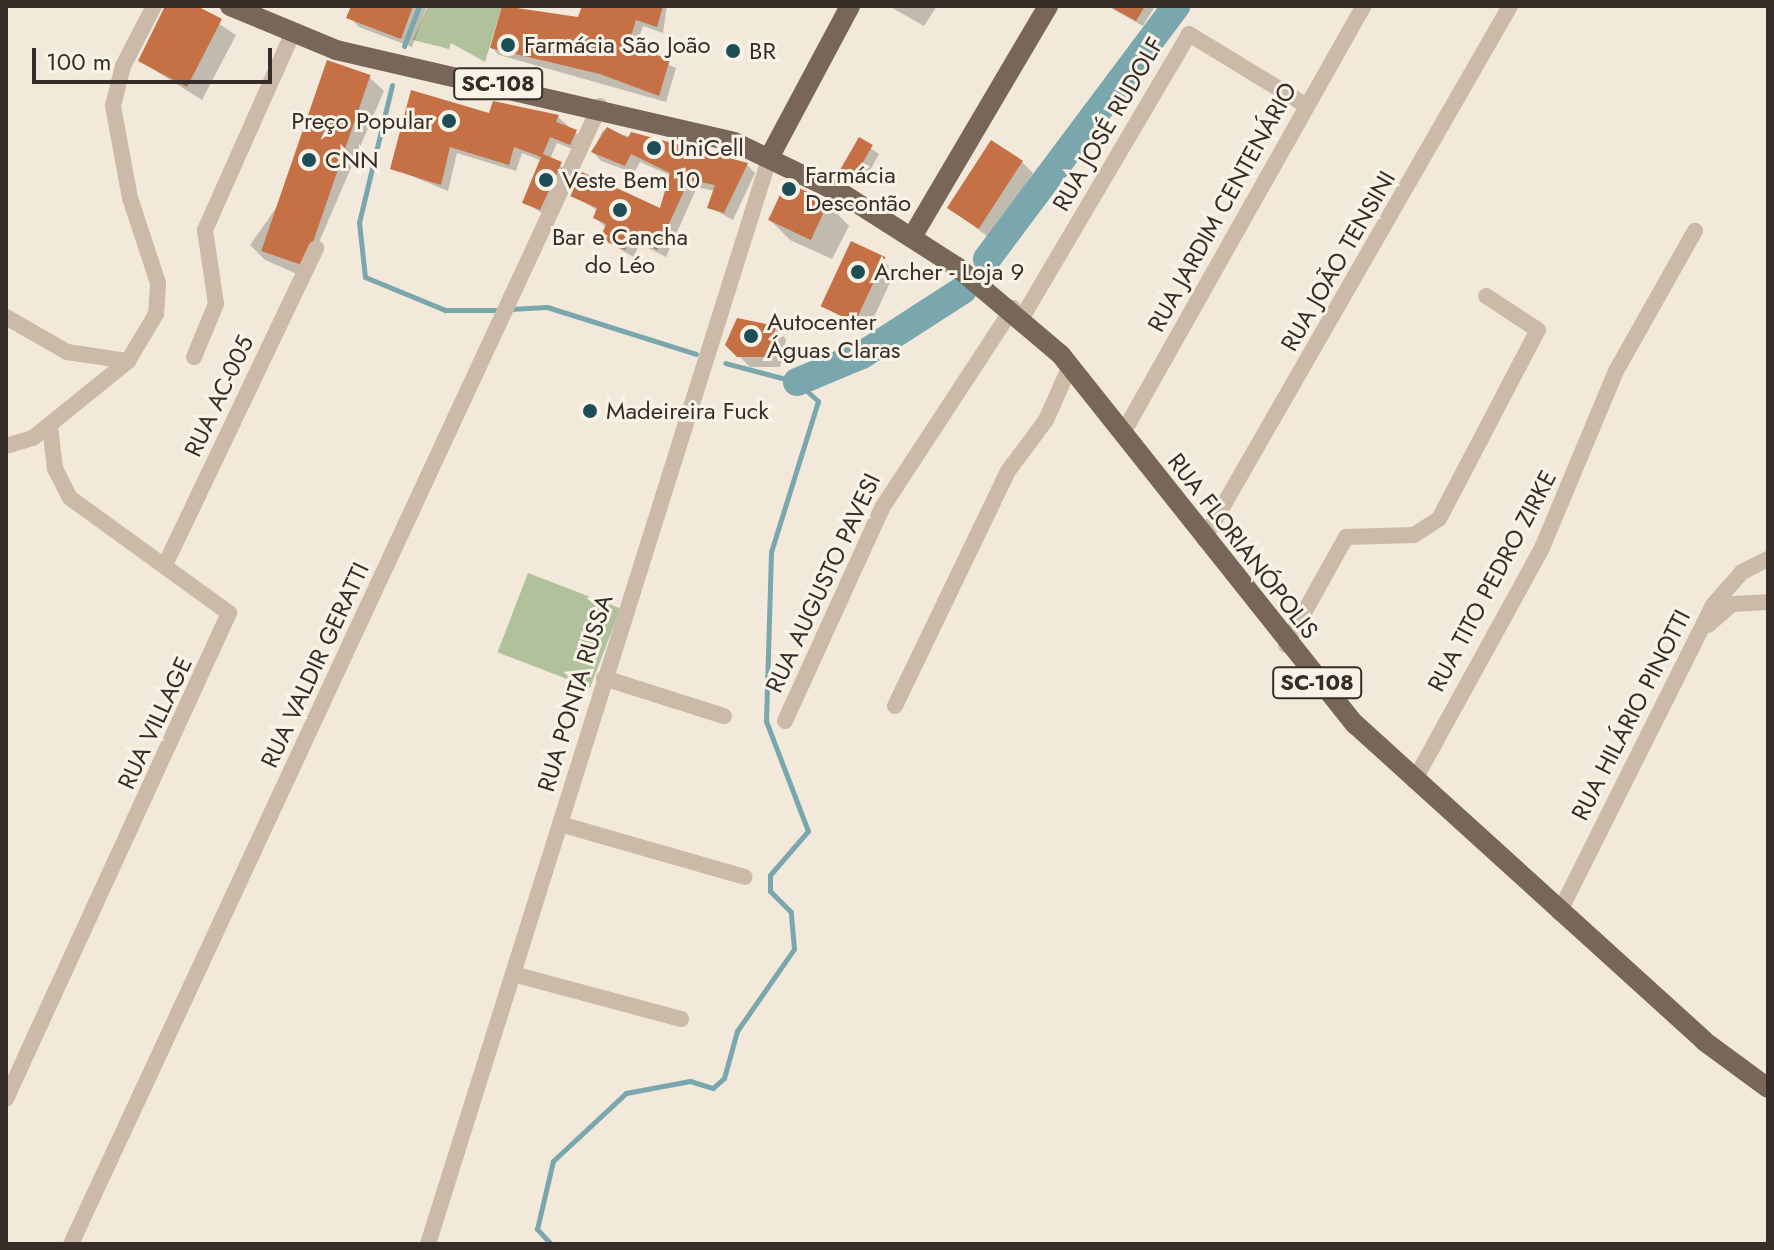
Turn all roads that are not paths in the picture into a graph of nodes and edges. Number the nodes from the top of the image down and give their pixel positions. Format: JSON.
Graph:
{"nodes":[{"id":1,"x":154,"y":6,"type":"edge"},
{"id":2,"x":230,"y":6,"type":"edge"},
{"id":3,"x":1048,"y":6,"type":"edge"},
{"id":4,"x":1364,"y":6,"type":"edge"},
{"id":5,"x":1510,"y":6,"type":"edge"},
{"id":6,"x":846,"y":7,"type":"edge"},
{"id":7,"x":292,"y":35,"type":"junction"},
{"id":8,"x":600,"y":106,"type":"junction"},
{"id":9,"x":1307,"y":106,"type":"junction"},
{"id":10,"x":770,"y":156,"type":"junction"},
{"id":11,"x":1695,"y":231,"type":"dead end"},
{"id":12,"x":912,"y":237,"type":"junction"},
{"id":13,"x":316,"y":248,"type":"dead end"},
{"id":14,"x":1486,"y":296,"type":"dead end"},
{"id":15,"x":1018,"y":312,"type":"junction"},
{"id":16,"x":6,"y":317,"type":"edge"},
{"id":17,"x":194,"y":357,"type":"dead end"},
{"id":18,"x":128,"y":361,"type":"junction"},
{"id":19,"x":1070,"y":366,"type":"junction"},
{"id":20,"x":50,"y":426,"type":"junction"},
{"id":21,"x":1123,"y":433,"type":"junction"},
{"id":22,"x":6,"y":446,"type":"edge"},
{"id":23,"x":1204,"y":539,"type":"junction"},
{"id":24,"x":1768,"y":559,"type":"edge"},
{"id":25,"x":165,"y":565,"type":"junction"},
{"id":26,"x":1768,"y":602,"type":"edge"},
{"id":27,"x":1696,"y":637,"type":"junction"},
{"id":28,"x":1286,"y":645,"type":"junction"},
{"id":29,"x":604,"y":678,"type":"junction"},
{"id":30,"x":895,"y":706,"type":"dead end"},
{"id":31,"x":724,"y":716,"type":"dead end"},
{"id":32,"x":785,"y":721,"type":"dead end"},
{"id":33,"x":1414,"y":781,"type":"junction"},
{"id":34,"x":560,"y":824,"type":"junction"},
{"id":35,"x":745,"y":877,"type":"dead end"},
{"id":36,"x":1559,"y":913,"type":"junction"},
{"id":37,"x":513,"y":974,"type":"junction"},
{"id":38,"x":681,"y":1019,"type":"dead end"},
{"id":39,"x":1768,"y":1088,"type":"edge"},
{"id":40,"x":6,"y":1099,"type":"edge"},
{"id":41,"x":71,"y":1244,"type":"edge"},
{"id":42,"x":428,"y":1244,"type":"edge"}],
"edges":[{"from":1,"to":18,"type":"street"},
{"from":2,"to":7,"type":"main road","number":"SC-108"},
{"from":3,"to":12,"type":"main road"},
{"from":4,"to":9,"type":"street","name":"RUA JARDIM CENTENÁRIO"},
{"from":5,"to":23,"type":"street","name":"RUA JOÃO TENSINI"},
{"from":6,"to":10,"type":"main road"},
{"from":7,"to":8,"type":"main road","number":"SC-108"},
{"from":7,"to":17,"type":"street"},
{"from":8,"to":10,"type":"main road","number":"SC-108"},
{"from":8,"to":41,"type":"street","name":"RUA VALDIR GERATTI"},
{"from":9,"to":15,"type":"street","name":"RUA JOSÉ RUDOLF"},
{"from":9,"to":21,"type":"street","name":"RUA JARDIM CENTENÁRIO"},
{"from":10,"to":12,"type":"main road","name":"RUA FLORIANÓPOLIS","number":"SC-108"},
{"from":10,"to":29,"type":"street","name":"RUA PONTA RUSSA"},
{"from":11,"to":33,"type":"street","name":"RUA TITO PEDRO ZIRKE"},
{"from":12,"to":15,"type":"main road","name":"RUA FLORIANÓPOLIS","number":"SC-108"},
{"from":13,"to":25,"type":"street","name":"RUA AC-005"},
{"from":14,"to":28,"type":"street"},
{"from":15,"to":19,"type":"main road","name":"RUA FLORIANÓPOLIS","number":"SC-108"},
{"from":15,"to":32,"type":"street","name":"RUA AUGUSTO PAVESI"},
{"from":16,"to":18,"type":"street"},
{"from":18,"to":20,"type":"street"},
{"from":19,"to":21,"type":"main road","name":"RUA FLORIANÓPOLIS","number":"SC-108"},
{"from":19,"to":30,"type":"street"},
{"from":20,"to":22,"type":"street"},
{"from":20,"to":25,"type":"street","name":"RUA VILLAGE"},
{"from":21,"to":23,"type":"main road","name":"RUA FLORIANÓPOLIS","number":"SC-108"},
{"from":23,"to":28,"type":"main road","name":"RUA FLORIANÓPOLIS","number":"SC-108"},
{"from":24,"to":27,"type":"street","name":"RUA HILÁRIO PINOTTI"},
{"from":25,"to":40,"type":"street","name":"RUA VILLAGE"},
{"from":26,"to":27,"type":"street"},
{"from":27,"to":36,"type":"street","name":"RUA HILÁRIO PINOTTI"},
{"from":28,"to":33,"type":"main road","name":"RUA FLORIANÓPOLIS","number":"SC-108"},
{"from":29,"to":31,"type":"street"},
{"from":29,"to":34,"type":"street","name":"RUA PONTA RUSSA"},
{"from":33,"to":36,"type":"main road","name":"RUA FLORIANÓPOLIS","number":"SC-108"},
{"from":34,"to":35,"type":"street"},
{"from":34,"to":37,"type":"street","name":"RUA PONTA RUSSA"},
{"from":36,"to":39,"type":"main road","name":"RUA FLORIANÓPOLIS","number":"SC-108"},
{"from":37,"to":38,"type":"street"},
{"from":37,"to":42,"type":"street","name":"RUA PONTA RUSSA"}]}
